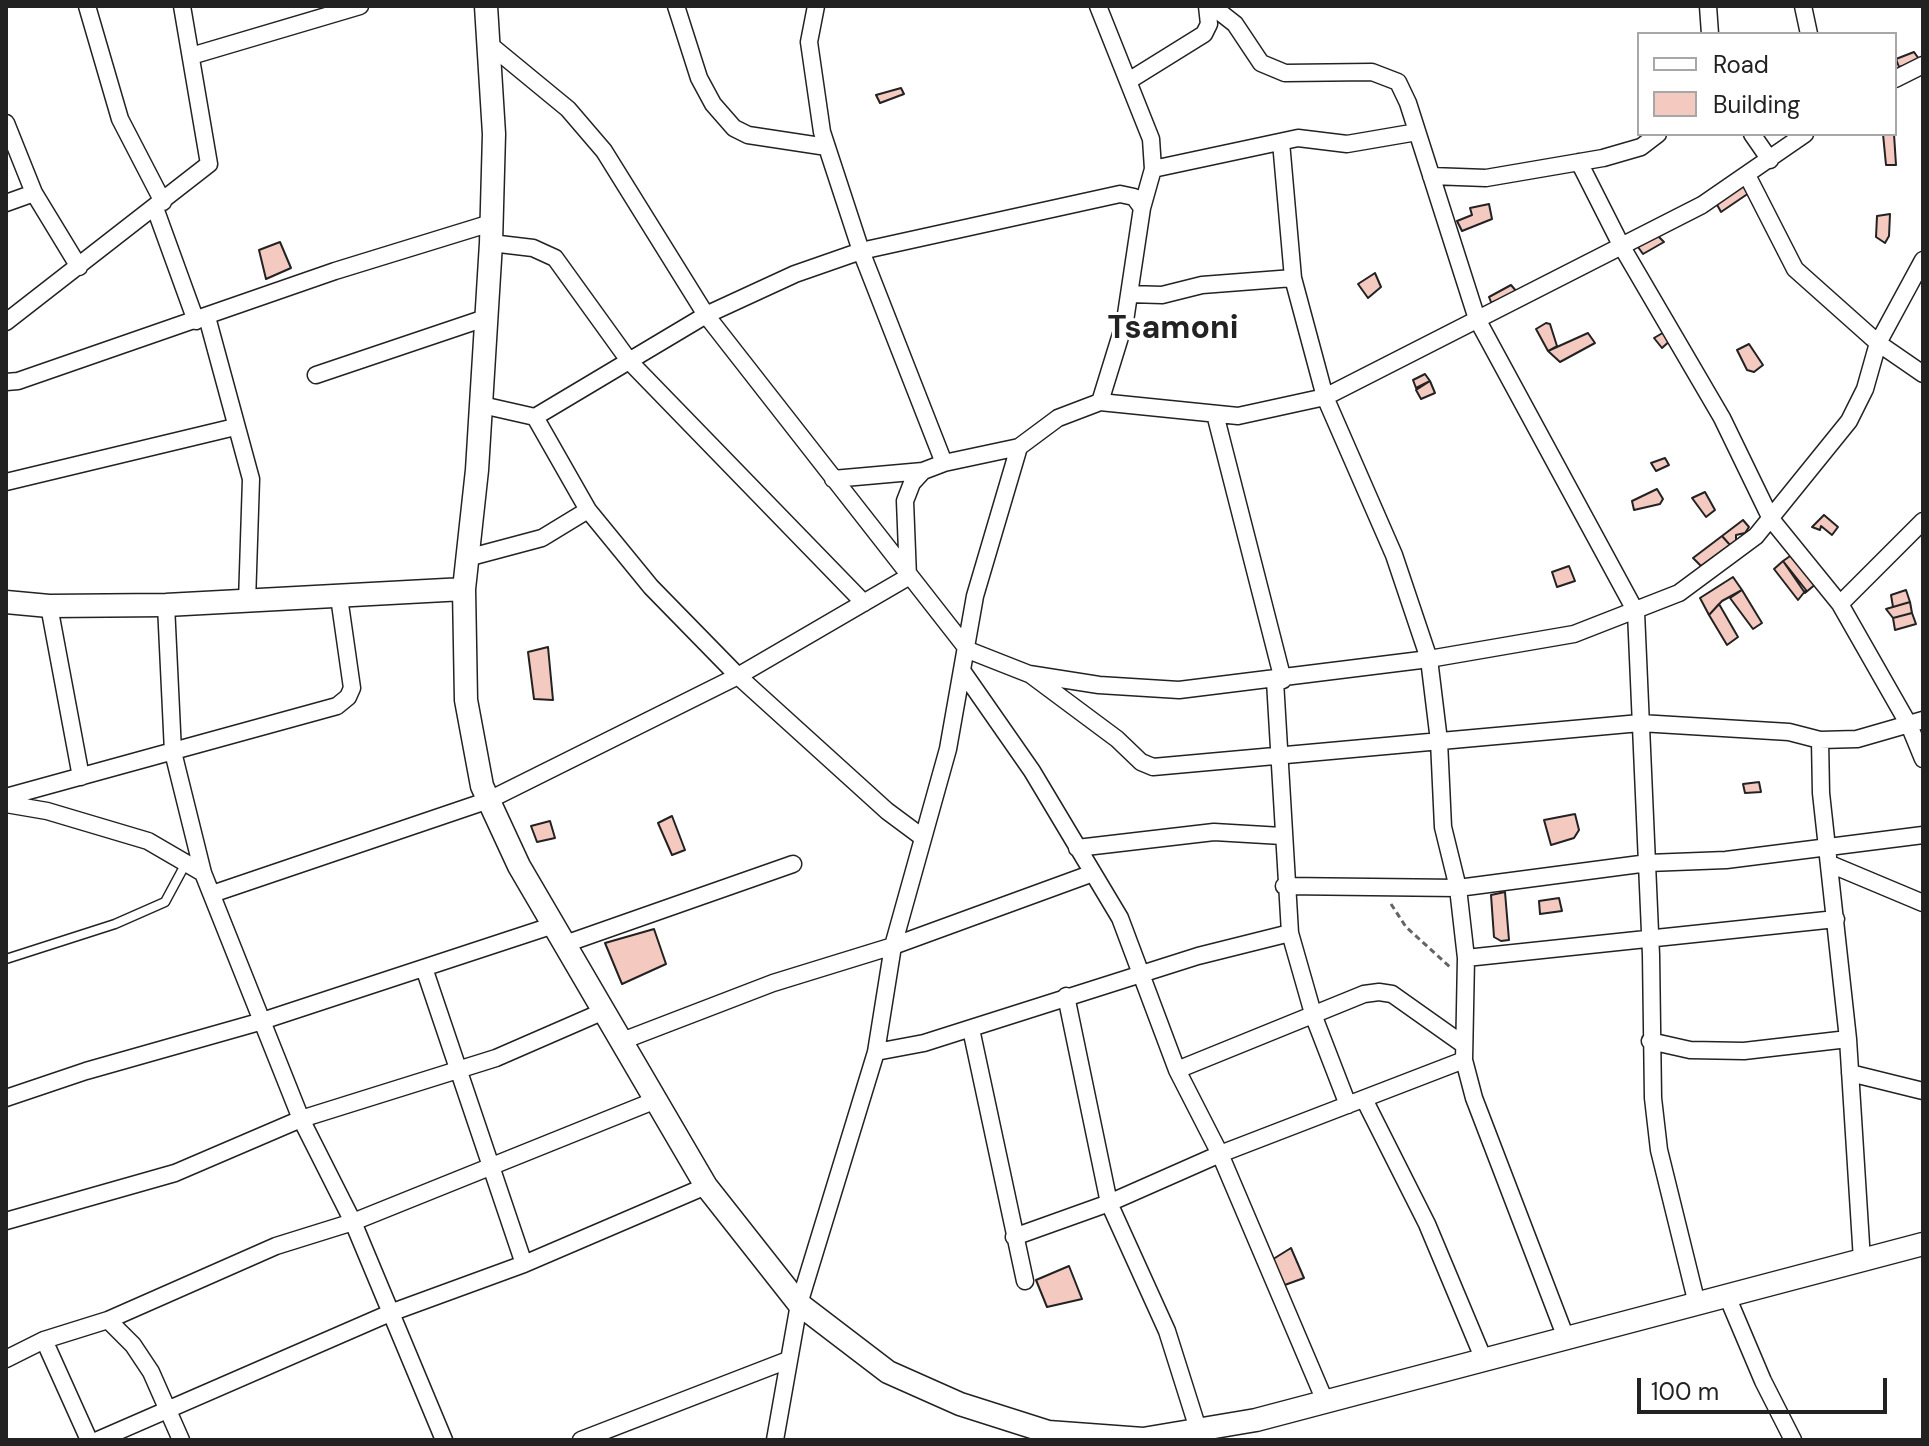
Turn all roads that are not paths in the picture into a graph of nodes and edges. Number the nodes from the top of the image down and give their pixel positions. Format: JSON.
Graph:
{"nodes":[{"id":1,"x":87,"y":6,"type":"edge"},
{"id":2,"x":182,"y":6,"type":"edge"},
{"id":3,"x":360,"y":6,"type":"edge"},
{"id":4,"x":486,"y":6,"type":"edge"},
{"id":5,"x":676,"y":6,"type":"edge"},
{"id":6,"x":816,"y":6,"type":"edge"},
{"id":7,"x":1098,"y":6,"type":"edge"},
{"id":8,"x":1209,"y":6,"type":"edge"},
{"id":9,"x":1708,"y":6,"type":"edge"},
{"id":10,"x":1803,"y":6,"type":"edge"},
{"id":11,"x":323,"y":12,"type":"edge"},
{"id":12,"x":1710,"y":32,"type":"edge"},
{"id":13,"x":1806,"y":32,"type":"edge"},
{"id":14,"x":489,"y":44,"type":"junction"},
{"id":15,"x":191,"y":56,"type":"junction"},
{"id":16,"x":1923,"y":65,"type":"edge"},
{"id":17,"x":1897,"y":78,"type":"edge"},
{"id":18,"x":1130,"y":80,"type":"junction"},
{"id":19,"x":6,"y":123,"type":"edge"},
{"id":20,"x":1417,"y":132,"type":"junction"},
{"id":21,"x":1655,"y":136,"type":"edge"},
{"id":22,"x":1753,"y":136,"type":"edge"},
{"id":23,"x":1802,"y":136,"type":"edge"},
{"id":24,"x":1281,"y":142,"type":"junction"},
{"id":25,"x":827,"y":147,"type":"junction"},
{"id":26,"x":1770,"y":160,"type":"junction"},
{"id":27,"x":1579,"y":162,"type":"junction"},
{"id":28,"x":1153,"y":169,"type":"junction"},
{"id":29,"x":1431,"y":176,"type":"junction"},
{"id":30,"x":1748,"y":177,"type":"junction"},
{"id":31,"x":34,"y":193,"type":"junction"},
{"id":32,"x":6,"y":203,"type":"edge"},
{"id":33,"x":159,"y":205,"type":"junction"},
{"id":34,"x":1142,"y":208,"type":"junction"},
{"id":35,"x":491,"y":233,"type":"junction"},
{"id":36,"x":1622,"y":247,"type":"junction"},
{"id":37,"x":861,"y":251,"type":"junction"},
{"id":38,"x":1923,"y":260,"type":"edge"},
{"id":39,"x":79,"y":267,"type":"junction"},
{"id":40,"x":1293,"y":278,"type":"junction"},
{"id":41,"x":1129,"y":294,"type":"junction"},
{"id":42,"x":706,"y":315,"type":"junction"},
{"id":43,"x":488,"y":317,"type":"junction"},
{"id":44,"x":202,"y":319,"type":"junction"},
{"id":45,"x":1477,"y":319,"type":"junction"},
{"id":46,"x":6,"y":322,"type":"edge"},
{"id":47,"x":1878,"y":343,"type":"junction"},
{"id":48,"x":630,"y":362,"type":"junction"},
{"id":49,"x":1923,"y":374,"type":"edge"},
{"id":50,"x":316,"y":375,"type":"dead end"},
{"id":51,"x":6,"y":382,"type":"edge"},
{"id":52,"x":1325,"y":397,"type":"junction"},
{"id":53,"x":1100,"y":402,"type":"junction"},
{"id":54,"x":482,"y":405,"type":"junction"},
{"id":55,"x":1215,"y":414,"type":"junction"},
{"id":56,"x":535,"y":417,"type":"junction"},
{"id":57,"x":235,"y":427,"type":"junction"},
{"id":58,"x":1019,"y":447,"type":"junction"},
{"id":59,"x":944,"y":463,"type":"junction"},
{"id":60,"x":923,"y":471,"type":"junction"},
{"id":61,"x":833,"y":479,"type":"junction"},
{"id":62,"x":6,"y":482,"type":"edge"},
{"id":63,"x":588,"y":510,"type":"junction"},
{"id":64,"x":1771,"y":519,"type":"junction"},
{"id":65,"x":1923,"y":521,"type":"edge"},
{"id":66,"x":467,"y":558,"type":"junction"},
{"id":67,"x":908,"y":577,"type":"junction"},
{"id":68,"x":464,"y":589,"type":"junction"},
{"id":69,"x":339,"y":597,"type":"junction"},
{"id":70,"x":6,"y":602,"type":"edge"},
{"id":71,"x":247,"y":602,"type":"junction"},
{"id":72,"x":864,"y":603,"type":"junction"},
{"id":73,"x":1840,"y":604,"type":"junction"},
{"id":74,"x":166,"y":605,"type":"junction"},
{"id":75,"x":49,"y":606,"type":"junction"},
{"id":76,"x":1636,"y":612,"type":"junction"},
{"id":77,"x":968,"y":650,"type":"junction"},
{"id":78,"x":1429,"y":659,"type":"junction"},
{"id":79,"x":963,"y":672,"type":"junction"},
{"id":80,"x":1029,"y":674,"type":"junction"},
{"id":81,"x":738,"y":676,"type":"junction"},
{"id":82,"x":1279,"y":680,"type":"junction"},
{"id":83,"x":1640,"y":723,"type":"junction"},
{"id":84,"x":1916,"y":723,"type":"edge"},
{"id":85,"x":1820,"y":740,"type":"junction"},
{"id":86,"x":1439,"y":741,"type":"junction"},
{"id":87,"x":173,"y":752,"type":"junction"},
{"id":88,"x":1279,"y":757,"type":"junction"},
{"id":89,"x":1923,"y":759,"type":"edge"},
{"id":90,"x":81,"y":777,"type":"junction"},
{"id":91,"x":6,"y":797,"type":"edge"},
{"id":92,"x":489,"y":800,"type":"junction"},
{"id":93,"x":6,"y":804,"type":"edge"},
{"id":94,"x":1923,"y":835,"type":"edge"},
{"id":95,"x":1282,"y":836,"type":"junction"},
{"id":96,"x":922,"y":837,"type":"junction"},
{"id":97,"x":1829,"y":846,"type":"junction"},
{"id":98,"x":1077,"y":848,"type":"junction"},
{"id":99,"x":186,"y":863,"type":"junction"},
{"id":100,"x":1648,"y":863,"type":"junction"},
{"id":101,"x":793,"y":864,"type":"dead end"},
{"id":102,"x":1830,"y":864,"type":"junction"},
{"id":103,"x":203,"y":873,"type":"junction"},
{"id":104,"x":1093,"y":873,"type":"junction"},
{"id":105,"x":1284,"y":886,"type":"junction"},
{"id":106,"x":1458,"y":888,"type":"junction"},
{"id":107,"x":212,"y":894,"type":"junction"},
{"id":108,"x":1923,"y":903,"type":"edge"},
{"id":109,"x":1836,"y":919,"type":"junction"},
{"id":110,"x":1290,"y":933,"type":"junction"},
{"id":111,"x":559,"y":935,"type":"junction"},
{"id":112,"x":1651,"y":939,"type":"junction"},
{"id":113,"x":893,"y":946,"type":"junction"},
{"id":114,"x":1466,"y":958,"type":"junction"},
{"id":115,"x":6,"y":959,"type":"edge"},
{"id":116,"x":424,"y":968,"type":"junction"},
{"id":117,"x":1141,"y":974,"type":"junction"},
{"id":118,"x":1066,"y":996,"type":"junction"},
{"id":119,"x":604,"y":1011,"type":"junction"},
{"id":120,"x":1314,"y":1017,"type":"junction"},
{"id":121,"x":259,"y":1022,"type":"junction"},
{"id":122,"x":971,"y":1029,"type":"junction"},
{"id":123,"x":1848,"y":1039,"type":"junction"},
{"id":124,"x":622,"y":1041,"type":"junction"},
{"id":125,"x":1650,"y":1041,"type":"junction"},
{"id":126,"x":876,"y":1052,"type":"junction"},
{"id":127,"x":1464,"y":1052,"type":"junction"},
{"id":128,"x":458,"y":1070,"type":"junction"},
{"id":129,"x":1177,"y":1070,"type":"junction"},
{"id":130,"x":1850,"y":1073,"type":"junction"},
{"id":131,"x":1923,"y":1091,"type":"edge"},
{"id":132,"x":6,"y":1098,"type":"edge"},
{"id":133,"x":656,"y":1100,"type":"junction"},
{"id":134,"x":1356,"y":1102,"type":"junction"},
{"id":135,"x":301,"y":1119,"type":"junction"},
{"id":136,"x":1220,"y":1154,"type":"junction"},
{"id":137,"x":491,"y":1167,"type":"junction"},
{"id":138,"x":706,"y":1186,"type":"junction"},
{"id":139,"x":1109,"y":1203,"type":"junction"},
{"id":140,"x":6,"y":1221,"type":"edge"},
{"id":141,"x":353,"y":1222,"type":"junction"},
{"id":142,"x":1014,"y":1237,"type":"junction"},
{"id":143,"x":1923,"y":1244,"type":"edge"},
{"id":144,"x":1862,"y":1260,"type":"junction"},
{"id":145,"x":524,"y":1264,"type":"junction"},
{"id":146,"x":1025,"y":1281,"type":"dead end"},
{"id":147,"x":1727,"y":1296,"type":"junction"},
{"id":148,"x":799,"y":1304,"type":"junction"},
{"id":149,"x":1697,"y":1304,"type":"junction"},
{"id":150,"x":390,"y":1313,"type":"junction"},
{"id":151,"x":108,"y":1320,"type":"junction"},
{"id":152,"x":1566,"y":1338,"type":"junction"},
{"id":153,"x":44,"y":1340,"type":"junction"},
{"id":154,"x":6,"y":1359,"type":"edge"},
{"id":155,"x":788,"y":1360,"type":"junction"},
{"id":156,"x":1484,"y":1360,"type":"junction"},
{"id":157,"x":1325,"y":1401,"type":"junction"},
{"id":158,"x":168,"y":1411,"type":"junction"},
{"id":159,"x":1198,"y":1429,"type":"junction"},
{"id":160,"x":89,"y":1440,"type":"edge"},
{"id":161,"x":98,"y":1440,"type":"edge"},
{"id":162,"x":181,"y":1440,"type":"edge"},
{"id":163,"x":444,"y":1440,"type":"edge"},
{"id":164,"x":581,"y":1440,"type":"edge"},
{"id":165,"x":775,"y":1440,"type":"edge"},
{"id":166,"x":1142,"y":1440,"type":"edge"},
{"id":167,"x":1793,"y":1440,"type":"edge"}],
"edges":[{"from":1,"to":33,"type":"street"},
{"from":2,"to":15,"type":"street"},
{"from":3,"to":11,"type":"street"},
{"from":4,"to":14,"type":"main road"},
{"from":5,"to":25,"type":"street"},
{"from":6,"to":25,"type":"street"},
{"from":7,"to":18,"type":"street"},
{"from":8,"to":18,"type":"street"},
{"from":8,"to":20,"type":"street"},
{"from":9,"to":12,"type":"street"},
{"from":10,"to":13,"type":"street"},
{"from":11,"to":15,"type":"street"},
{"from":14,"to":35,"type":"main road"},
{"from":14,"to":42,"type":"street"},
{"from":15,"to":33,"type":"street"},
{"from":16,"to":17,"type":"street"},
{"from":18,"to":28,"type":"street"},
{"from":19,"to":31,"type":"street"},
{"from":20,"to":24,"type":"street"},
{"from":20,"to":29,"type":"street"},
{"from":21,"to":27,"type":"street"},
{"from":22,"to":26,"type":"street"},
{"from":23,"to":26,"type":"street"},
{"from":24,"to":28,"type":"street"},
{"from":24,"to":40,"type":"street"},
{"from":25,"to":37,"type":"street"},
{"from":26,"to":30,"type":"street"},
{"from":27,"to":29,"type":"street"},
{"from":27,"to":36,"type":"street"},
{"from":28,"to":34,"type":"street"},
{"from":29,"to":45,"type":"street"},
{"from":30,"to":36,"type":"street"},
{"from":30,"to":47,"type":"street"},
{"from":31,"to":32,"type":"street"},
{"from":31,"to":39,"type":"street"},
{"from":33,"to":39,"type":"street"},
{"from":33,"to":44,"type":"street"},
{"from":34,"to":37,"type":"street"},
{"from":34,"to":41,"type":"street"},
{"from":35,"to":43,"type":"main road"},
{"from":35,"to":44,"type":"street"},
{"from":35,"to":48,"type":"street"},
{"from":36,"to":45,"type":"street"},
{"from":36,"to":64,"type":"street"},
{"from":37,"to":42,"type":"street"},
{"from":37,"to":59,"type":"street"},
{"from":38,"to":47,"type":"street"},
{"from":39,"to":46,"type":"street"},
{"from":40,"to":41,"type":"street"},
{"from":40,"to":52,"type":"street"},
{"from":41,"to":53,"type":"street"},
{"from":42,"to":48,"type":"street"},
{"from":42,"to":61,"type":"street"},
{"from":43,"to":50,"type":"street"},
{"from":43,"to":54,"type":"main road"},
{"from":44,"to":51,"type":"street"},
{"from":44,"to":57,"type":"street"},
{"from":45,"to":52,"type":"street"},
{"from":45,"to":76,"type":"street"},
{"from":47,"to":49,"type":"street"},
{"from":47,"to":64,"type":"street"},
{"from":48,"to":56,"type":"street"},
{"from":48,"to":72,"type":"street"},
{"from":52,"to":55,"type":"street"},
{"from":52,"to":78,"type":"street"},
{"from":53,"to":55,"type":"street"},
{"from":53,"to":58,"type":"street"},
{"from":54,"to":56,"type":"street"},
{"from":54,"to":66,"type":"main road"},
{"from":55,"to":82,"type":"street"},
{"from":56,"to":63,"type":"street"},
{"from":57,"to":62,"type":"street"},
{"from":57,"to":71,"type":"street"},
{"from":58,"to":59,"type":"street"},
{"from":58,"to":77,"type":"street"},
{"from":59,"to":60,"type":"street"},
{"from":60,"to":61,"type":"street"},
{"from":60,"to":67,"type":"street"},
{"from":61,"to":67,"type":"street"},
{"from":63,"to":66,"type":"street"},
{"from":63,"to":81,"type":"street"},
{"from":64,"to":73,"type":"street"},
{"from":64,"to":76,"type":"street"},
{"from":65,"to":73,"type":"street"},
{"from":66,"to":68,"type":"main road"},
{"from":67,"to":72,"type":"street"},
{"from":67,"to":77,"type":"street"},
{"from":68,"to":69,"type":"main road"},
{"from":68,"to":92,"type":"main road"},
{"from":69,"to":71,"type":"main road"},
{"from":69,"to":87,"type":"street"},
{"from":70,"to":75,"type":"main road"},
{"from":71,"to":74,"type":"main road"},
{"from":72,"to":81,"type":"street"},
{"from":73,"to":84,"type":"street"},
{"from":74,"to":75,"type":"main road"},
{"from":74,"to":87,"type":"street"},
{"from":75,"to":90,"type":"street"},
{"from":76,"to":78,"type":"street"},
{"from":76,"to":83,"type":"street"},
{"from":77,"to":79,"type":"street"},
{"from":77,"to":80,"type":"street"},
{"from":78,"to":82,"type":"street"},
{"from":78,"to":86,"type":"street"},
{"from":79,"to":96,"type":"street"},
{"from":79,"to":98,"type":"street"},
{"from":80,"to":82,"type":"street"},
{"from":80,"to":88,"type":"street"},
{"from":81,"to":92,"type":"street"},
{"from":81,"to":96,"type":"street"},
{"from":82,"to":88,"type":"street"},
{"from":83,"to":85,"type":"street"},
{"from":83,"to":86,"type":"street"},
{"from":83,"to":100,"type":"street"},
{"from":84,"to":85,"type":"street"},
{"from":84,"to":89,"type":"street"},
{"from":85,"to":97,"type":"street"},
{"from":86,"to":88,"type":"street"},
{"from":86,"to":106,"type":"street"},
{"from":87,"to":90,"type":"street"},
{"from":87,"to":103,"type":"street"},
{"from":88,"to":95,"type":"street"},
{"from":90,"to":91,"type":"street"},
{"from":92,"to":107,"type":"street"},
{"from":92,"to":111,"type":"main road"},
{"from":93,"to":99,"type":"street"},
{"from":94,"to":97,"type":"street"},
{"from":95,"to":98,"type":"street"},
{"from":95,"to":105,"type":"street"},
{"from":96,"to":113,"type":"street"},
{"from":97,"to":100,"type":"street"},
{"from":97,"to":102,"type":"street"},
{"from":98,"to":104,"type":"street"},
{"from":99,"to":103,"type":"street"},
{"from":99,"to":115,"type":"lane"},
{"from":100,"to":106,"type":"street"},
{"from":100,"to":112,"type":"street"},
{"from":101,"to":111,"type":"street"},
{"from":102,"to":108,"type":"street"},
{"from":102,"to":109,"type":"street"},
{"from":103,"to":107,"type":"street"},
{"from":104,"to":113,"type":"street"},
{"from":104,"to":117,"type":"street"},
{"from":105,"to":106,"type":"street"},
{"from":105,"to":110,"type":"street"},
{"from":106,"to":114,"type":"street"},
{"from":107,"to":121,"type":"street"},
{"from":109,"to":112,"type":"street"},
{"from":109,"to":123,"type":"street"},
{"from":110,"to":117,"type":"street"},
{"from":110,"to":120,"type":"street"},
{"from":111,"to":116,"type":"street"},
{"from":111,"to":119,"type":"main road"},
{"from":112,"to":114,"type":"street"},
{"from":112,"to":125,"type":"street"},
{"from":113,"to":124,"type":"street"},
{"from":113,"to":126,"type":"street"},
{"from":114,"to":127,"type":"street"},
{"from":116,"to":121,"type":"street"},
{"from":116,"to":128,"type":"street"},
{"from":117,"to":118,"type":"street"},
{"from":117,"to":129,"type":"street"},
{"from":118,"to":122,"type":"street"},
{"from":118,"to":139,"type":"street"},
{"from":119,"to":124,"type":"main road"},
{"from":119,"to":128,"type":"street"},
{"from":120,"to":127,"type":"street"},
{"from":120,"to":129,"type":"street"},
{"from":120,"to":134,"type":"street"},
{"from":121,"to":132,"type":"street"},
{"from":121,"to":135,"type":"street"},
{"from":122,"to":126,"type":"street"},
{"from":122,"to":142,"type":"street"},
{"from":123,"to":125,"type":"street"},
{"from":123,"to":130,"type":"street"},
{"from":124,"to":133,"type":"main road"},
{"from":125,"to":149,"type":"street"},
{"from":126,"to":148,"type":"street"},
{"from":127,"to":134,"type":"street"},
{"from":127,"to":152,"type":"street"},
{"from":128,"to":135,"type":"street"},
{"from":128,"to":137,"type":"street"},
{"from":129,"to":136,"type":"street"},
{"from":130,"to":131,"type":"street"},
{"from":130,"to":144,"type":"street"},
{"from":133,"to":137,"type":"street"},
{"from":133,"to":138,"type":"main road"},
{"from":134,"to":136,"type":"street"},
{"from":134,"to":156,"type":"street"},
{"from":135,"to":140,"type":"street"},
{"from":135,"to":141,"type":"street"},
{"from":136,"to":139,"type":"street"},
{"from":136,"to":157,"type":"street"},
{"from":137,"to":141,"type":"street"},
{"from":137,"to":145,"type":"street"},
{"from":138,"to":145,"type":"street"},
{"from":138,"to":148,"type":"main road"},
{"from":139,"to":142,"type":"street"},
{"from":139,"to":159,"type":"street"},
{"from":141,"to":150,"type":"street"},
{"from":141,"to":151,"type":"street"},
{"from":142,"to":146,"type":"street"},
{"from":143,"to":144,"type":"main road"},
{"from":144,"to":147,"type":"main road"},
{"from":145,"to":150,"type":"street"},
{"from":147,"to":149,"type":"main road"},
{"from":147,"to":167,"type":"street"},
{"from":148,"to":155,"type":"street"},
{"from":148,"to":166,"type":"main road"},
{"from":149,"to":152,"type":"main road"},
{"from":150,"to":158,"type":"street"},
{"from":150,"to":163,"type":"street"},
{"from":151,"to":153,"type":"street"},
{"from":151,"to":158,"type":"street"},
{"from":152,"to":156,"type":"main road"},
{"from":153,"to":154,"type":"street"},
{"from":153,"to":160,"type":"street"},
{"from":155,"to":164,"type":"street"},
{"from":155,"to":165,"type":"street"},
{"from":156,"to":157,"type":"main road"},
{"from":157,"to":159,"type":"main road"},
{"from":158,"to":161,"type":"street"},
{"from":158,"to":162,"type":"street"},
{"from":159,"to":166,"type":"main road"}]}
